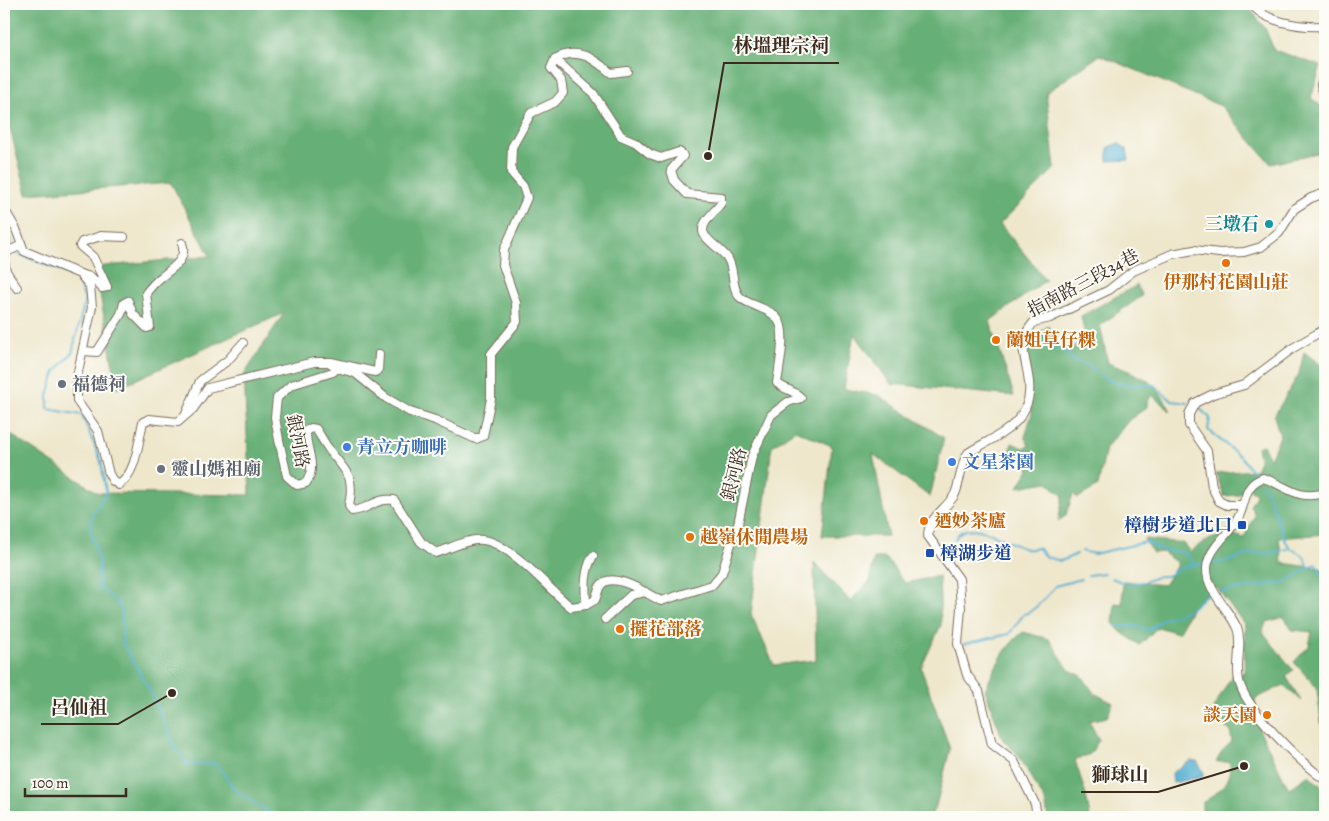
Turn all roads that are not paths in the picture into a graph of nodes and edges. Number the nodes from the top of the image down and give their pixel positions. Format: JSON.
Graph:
{"nodes":[{"id":1,"x":1252,"y":4,"type":"edge"},
{"id":2,"x":1325,"y":34,"type":"edge"},
{"id":3,"x":555,"y":59,"type":"junction"},
{"id":4,"x":627,"y":72,"type":"dead end"},
{"id":5,"x":1325,"y":72,"type":"edge"},
{"id":6,"x":1325,"y":96,"type":"edge"},
{"id":7,"x":1325,"y":193,"type":"edge"},
{"id":8,"x":4,"y":209,"type":"edge"},
{"id":9,"x":124,"y":237,"type":"dead end"},
{"id":10,"x":182,"y":243,"type":"dead end"},
{"id":11,"x":20,"y":246,"type":"junction"},
{"id":12,"x":4,"y":253,"type":"edge"},
{"id":13,"x":4,"y":261,"type":"edge"},
{"id":14,"x":80,"y":274,"type":"junction"},
{"id":15,"x":17,"y":288,"type":"dead end"},
{"id":16,"x":1325,"y":330,"type":"edge"},
{"id":17,"x":243,"y":343,"type":"dead end"},
{"id":18,"x":83,"y":351,"type":"junction"},
{"id":19,"x":379,"y":354,"type":"dead end"},
{"id":20,"x":329,"y":362,"type":"junction"},
{"id":21,"x":337,"y":368,"type":"junction"},
{"id":22,"x":186,"y":416,"type":"junction"},
{"id":23,"x":1325,"y":493,"type":"edge"},
{"id":24,"x":1241,"y":505,"type":"junction"},
{"id":25,"x":593,"y":556,"type":"dead end"},
{"id":26,"x":645,"y":592,"type":"junction"},
{"id":27,"x":586,"y":604,"type":"junction"},
{"id":28,"x":605,"y":620,"type":"dead end"},
{"id":29,"x":1325,"y":780,"type":"edge"},
{"id":30,"x":1037,"y":817,"type":"edge"}],
"edges":[{"from":1,"to":2,"type":"street"},
{"from":3,"to":4,"type":"street"},
{"from":3,"to":21,"type":"street"},
{"from":3,"to":26,"type":"street","name":"銀河路"},
{"from":5,"to":6,"type":"street"},
{"from":7,"to":30,"type":"street","name":"指南路三段34巷"},
{"from":8,"to":11,"type":"street"},
{"from":9,"to":14,"type":"street"},
{"from":10,"to":18,"type":"street"},
{"from":11,"to":12,"type":"street"},
{"from":11,"to":14,"type":"street"},
{"from":13,"to":15,"type":"street"},
{"from":14,"to":18,"type":"street"},
{"from":16,"to":24,"type":"street"},
{"from":17,"to":22,"type":"street"},
{"from":18,"to":22,"type":"street"},
{"from":19,"to":20,"type":"street"},
{"from":20,"to":21,"type":"street"},
{"from":20,"to":22,"type":"street"},
{"from":21,"to":27,"type":"street","name":"銀河路"},
{"from":23,"to":24,"type":"street"},
{"from":24,"to":29,"type":"street"},
{"from":25,"to":27,"type":"street"},
{"from":26,"to":27,"type":"street","name":"銀河路"},
{"from":26,"to":28,"type":"street"}]}
